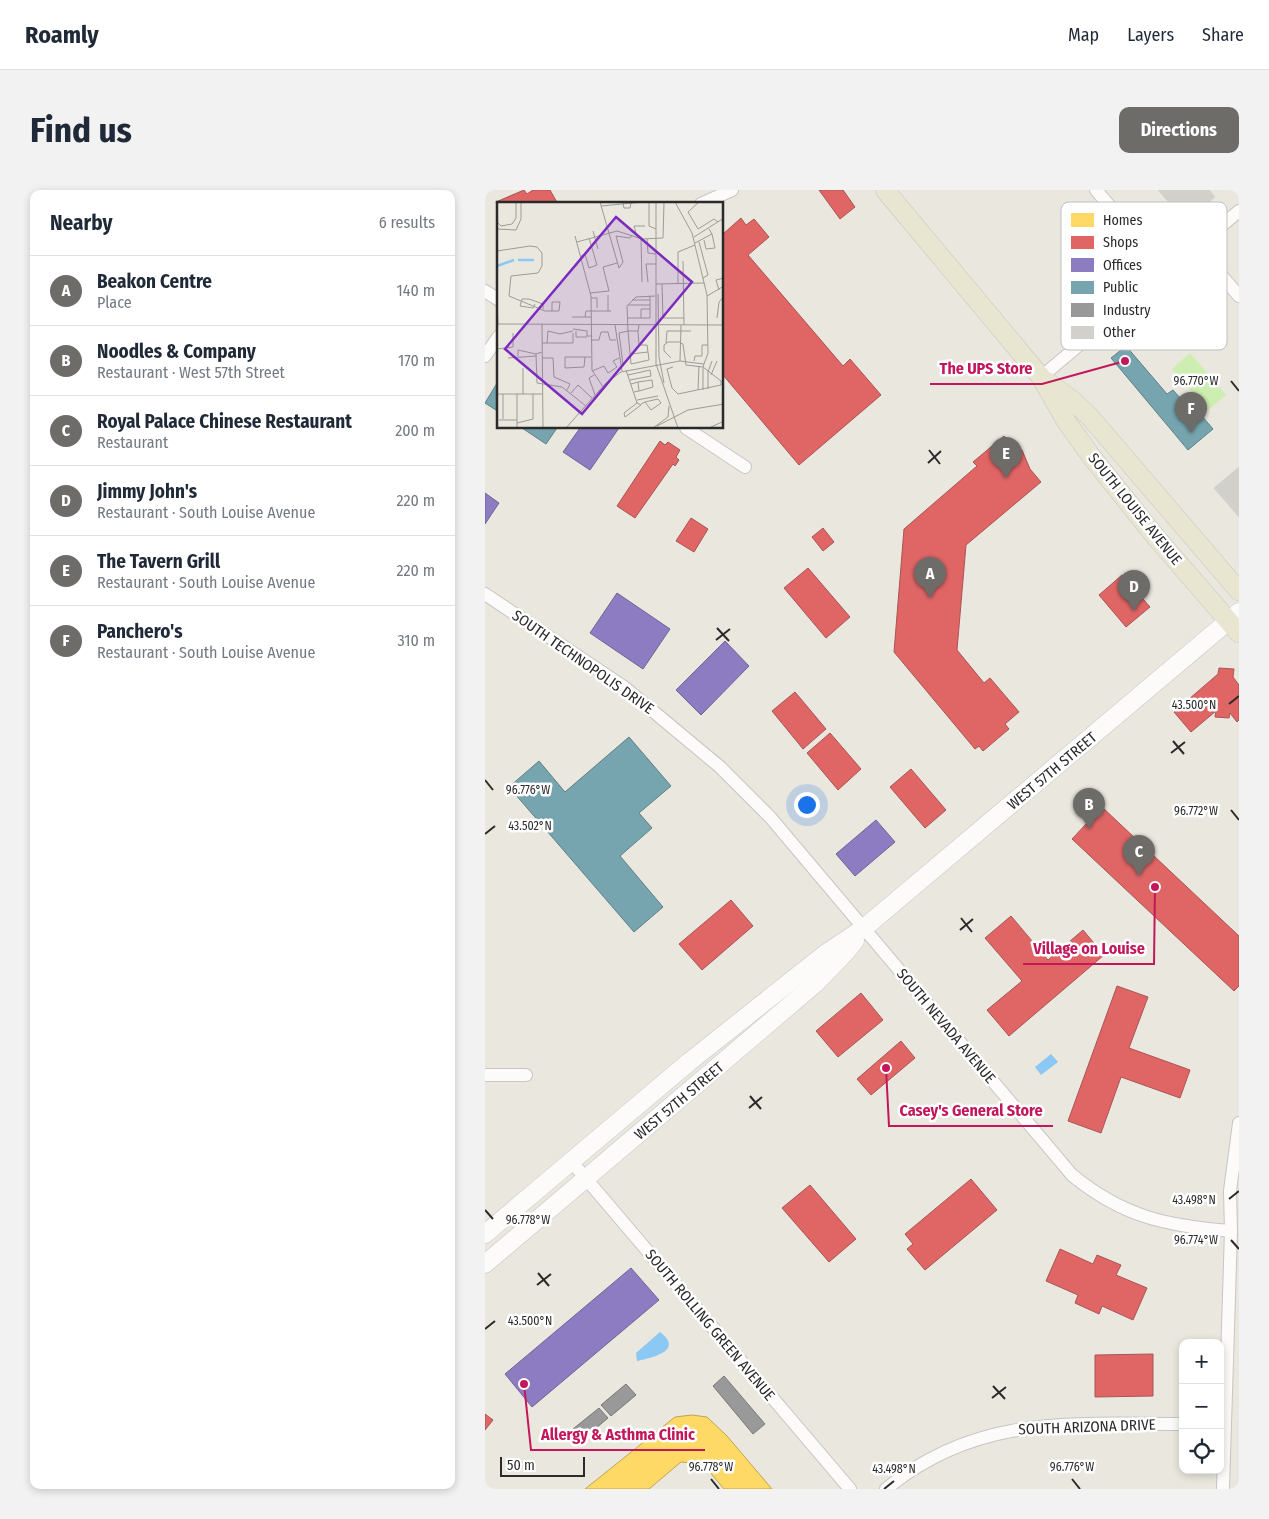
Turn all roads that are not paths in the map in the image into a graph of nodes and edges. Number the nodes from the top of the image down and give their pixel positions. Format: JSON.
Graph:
{"nodes":[{"id":1,"x":732,"y":190,"type":"edge"},
{"id":2,"x":885,"y":190,"type":"edge"},
{"id":3,"x":1096,"y":190,"type":"edge"},
{"id":4,"x":705,"y":202,"type":"edge"},
{"id":5,"x":1106,"y":202,"type":"edge"},
{"id":6,"x":1239,"y":211,"type":"edge"},
{"id":7,"x":1227,"y":221,"type":"edge"},
{"id":8,"x":1227,"y":282,"type":"edge"},
{"id":9,"x":485,"y":291,"type":"edge"},
{"id":10,"x":1239,"y":296,"type":"edge"},
{"id":11,"x":497,"y":299,"type":"edge"},
{"id":12,"x":497,"y":339,"type":"edge"},
{"id":13,"x":1073,"y":350,"type":"edge"},
{"id":14,"x":485,"y":356,"type":"edge"},
{"id":15,"x":1041,"y":377,"type":"junction"},
{"id":16,"x":688,"y":429,"type":"edge"},
{"id":17,"x":745,"y":467,"type":"dead end"},
{"id":18,"x":1239,"y":591,"type":"edge"},
{"id":19,"x":485,"y":594,"type":"edge"},
{"id":20,"x":1236,"y":622,"type":"edge"},
{"id":21,"x":864,"y":928,"type":"junction"},
{"id":22,"x":485,"y":1075,"type":"edge"},
{"id":23,"x":525,"y":1075,"type":"dead end"},
{"id":24,"x":1239,"y":1123,"type":"edge"},
{"id":25,"x":571,"y":1161,"type":"junction"},
{"id":26,"x":586,"y":1179,"type":"junction"},
{"id":27,"x":1231,"y":1231,"type":"junction"},
{"id":28,"x":485,"y":1234,"type":"edge"},
{"id":29,"x":485,"y":1264,"type":"edge"},
{"id":30,"x":1224,"y":1400,"type":"edge"},
{"id":31,"x":1179,"y":1424,"type":"edge"},
{"id":32,"x":1223,"y":1429,"type":"edge"},
{"id":33,"x":850,"y":1489,"type":"edge"},
{"id":34,"x":886,"y":1489,"type":"edge"},
{"id":35,"x":1223,"y":1489,"type":"edge"}],
"edges":[{"from":1,"to":4,"type":"street"},
{"from":2,"to":15,"type":"main road","name":"SOUTH LOUISE AVENUE"},
{"from":3,"to":5,"type":"street"},
{"from":6,"to":7,"type":"street"},
{"from":8,"to":10,"type":"street"},
{"from":9,"to":11,"type":"street"},
{"from":12,"to":14,"type":"street"},
{"from":13,"to":15,"type":"street"},
{"from":15,"to":18,"type":"main road","name":"SOUTH LOUISE AVENUE"},
{"from":15,"to":20,"type":"main road","name":"SOUTH LOUISE AVENUE"},
{"from":16,"to":17,"type":"street"},
{"from":19,"to":21,"type":"street","name":"SOUTH TECHNOPOLIS DRIVE"},
{"from":20,"to":21,"type":"main road","name":"WEST 57TH STREET"},
{"from":21,"to":25,"type":"main road","name":"WEST 57TH STREET"},
{"from":21,"to":26,"type":"main road","name":"WEST 57TH STREET"},
{"from":21,"to":27,"type":"street","name":"SOUTH NEVADA AVENUE"},
{"from":22,"to":23,"type":"street"},
{"from":24,"to":27,"type":"street"},
{"from":25,"to":26,"type":"street","name":"SOUTH ROLLING GREEN AVENUE"},
{"from":25,"to":28,"type":"main road","name":"WEST 57TH STREET"},
{"from":26,"to":29,"type":"main road","name":"WEST 57TH STREET"},
{"from":26,"to":33,"type":"street","name":"SOUTH ROLLING GREEN AVENUE"},
{"from":27,"to":30,"type":"street"},
{"from":31,"to":34,"type":"street","name":"SOUTH ARIZONA DRIVE"},
{"from":32,"to":35,"type":"street"}]}
